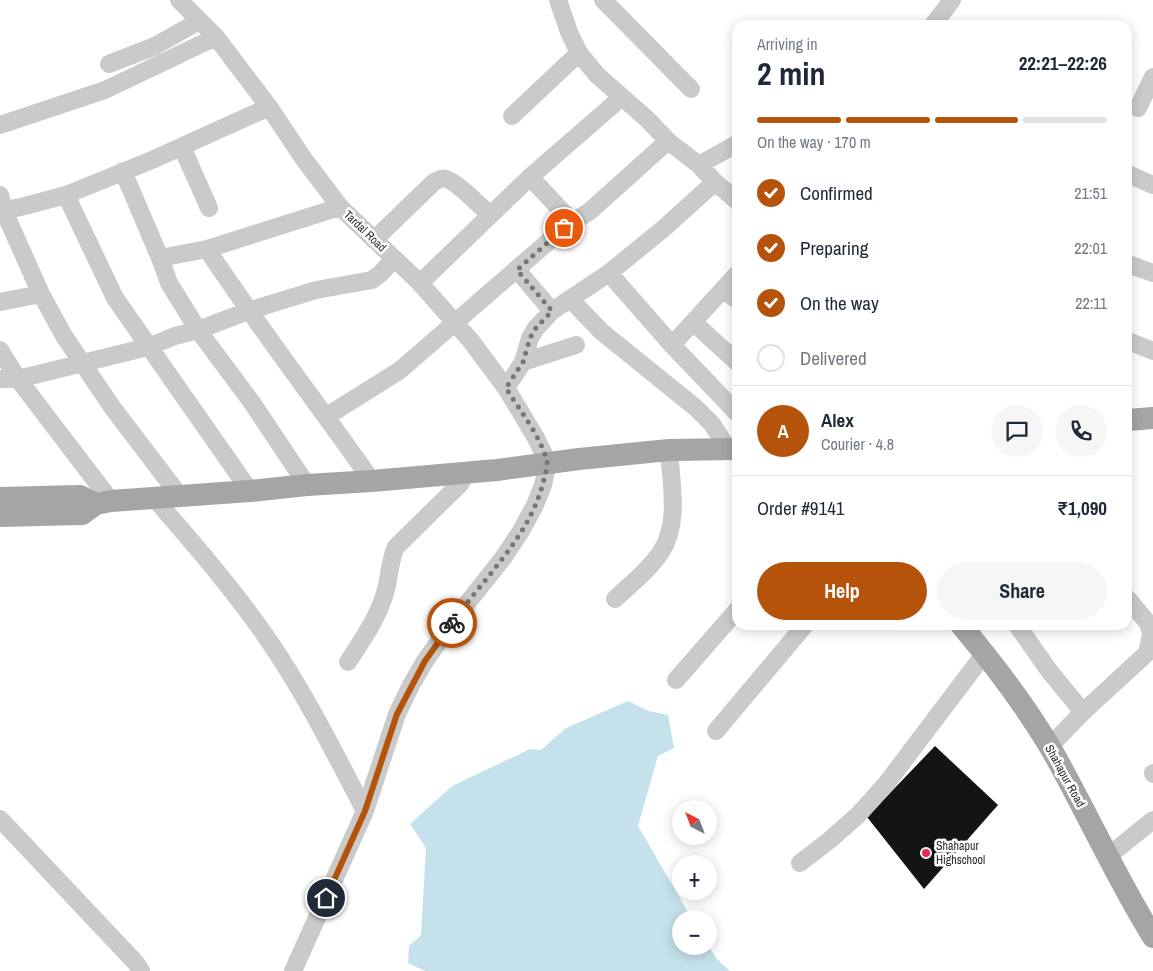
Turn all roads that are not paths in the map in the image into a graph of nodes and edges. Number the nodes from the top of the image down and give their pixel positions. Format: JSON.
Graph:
{"nodes":[{"id":1,"x":179,"y":0,"type":"edge"},
{"id":2,"x":558,"y":0,"type":"edge"},
{"id":3,"x":603,"y":0,"type":"edge"},
{"id":4,"x":952,"y":0,"type":"edge"},
{"id":5,"x":937,"y":20,"type":"edge"},
{"id":6,"x":199,"y":21,"type":"junction"},
{"id":7,"x":216,"y":38,"type":"junction"},
{"id":8,"x":579,"y":53,"type":"junction"},
{"id":9,"x":109,"y":64,"type":"dead end"},
{"id":10,"x":1153,"y":78,"type":"edge"},
{"id":11,"x":691,"y":88,"type":"dead end"},
{"id":12,"x":622,"y":97,"type":"junction"},
{"id":13,"x":269,"y":107,"type":"junction"},
{"id":14,"x":1140,"y":110,"type":"edge"},
{"id":15,"x":512,"y":116,"type":"dead end"},
{"id":16,"x":0,"y":125,"type":"edge"},
{"id":17,"x":668,"y":142,"type":"junction"},
{"id":18,"x":732,"y":146,"type":"edge"},
{"id":19,"x":182,"y":147,"type":"junction"},
{"id":20,"x":699,"y":165,"type":"junction"},
{"id":21,"x":123,"y":171,"type":"junction"},
{"id":22,"x":1132,"y":176,"type":"edge"},
{"id":23,"x":530,"y":177,"type":"junction"},
{"id":24,"x":715,"y":182,"type":"junction"},
{"id":25,"x":1153,"y":184,"type":"edge"},
{"id":26,"x":66,"y":194,"type":"junction"},
{"id":27,"x":732,"y":197,"type":"edge"},
{"id":28,"x":1,"y":206,"type":"edge"},
{"id":29,"x":340,"y":207,"type":"junction"},
{"id":30,"x":209,"y":208,"type":"dead end"},
{"id":31,"x":490,"y":215,"type":"junction"},
{"id":32,"x":573,"y":223,"type":"junction"},
{"id":33,"x":374,"y":240,"type":"junction"},
{"id":34,"x":206,"y":249,"type":"junction"},
{"id":35,"x":160,"y":258,"type":"junction"},
{"id":36,"x":394,"y":259,"type":"junction"},
{"id":37,"x":1132,"y":265,"type":"edge"},
{"id":38,"x":517,"y":270,"type":"junction"},
{"id":39,"x":609,"y":273,"type":"junction"},
{"id":40,"x":1153,"y":273,"type":"edge"},
{"id":41,"x":732,"y":279,"type":"edge"},
{"id":42,"x":420,"y":283,"type":"junction"},
{"id":43,"x":723,"y":289,"type":"junction"},
{"id":44,"x":41,"y":294,"type":"junction"},
{"id":45,"x":732,"y":296,"type":"edge"},
{"id":46,"x":570,"y":299,"type":"junction"},
{"id":47,"x":0,"y":302,"type":"edge"},
{"id":48,"x":248,"y":311,"type":"junction"},
{"id":49,"x":552,"y":311,"type":"junction"},
{"id":50,"x":693,"y":322,"type":"junction"},
{"id":51,"x":456,"y":324,"type":"junction"},
{"id":52,"x":198,"y":330,"type":"junction"},
{"id":53,"x":1132,"y":343,"type":"edge"},
{"id":54,"x":672,"y":344,"type":"junction"},
{"id":55,"x":576,"y":345,"type":"dead end"},
{"id":56,"x":148,"y":347,"type":"junction"},
{"id":57,"x":0,"y":350,"type":"edge"},
{"id":58,"x":1153,"y":351,"type":"edge"},
{"id":59,"x":732,"y":358,"type":"edge"},
{"id":60,"x":523,"y":362,"type":"junction"},
{"id":61,"x":82,"y":364,"type":"junction"},
{"id":62,"x":0,"y":379,"type":"edge"},
{"id":63,"x":18,"y":379,"type":"junction"},
{"id":64,"x":506,"y":388,"type":"junction"},
{"id":65,"x":732,"y":408,"type":"edge"},
{"id":66,"x":327,"y":416,"type":"junction"},
{"id":67,"x":1153,"y":418,"type":"edge"},
{"id":68,"x":1132,"y":420,"type":"edge"},
{"id":69,"x":732,"y":448,"type":"edge"},
{"id":70,"x":732,"y":449,"type":"edge"},
{"id":71,"x":669,"y":450,"type":"junction"},
{"id":72,"x":548,"y":463,"type":"junction"},
{"id":73,"x":467,"y":472,"type":"junction"},
{"id":74,"x":372,"y":481,"type":"junction"},
{"id":75,"x":307,"y":485,"type":"junction"},
{"id":76,"x":250,"y":491,"type":"junction"},
{"id":77,"x":180,"y":495,"type":"junction"},
{"id":78,"x":0,"y":498,"type":"edge"},
{"id":79,"x":155,"y":499,"type":"junction"},
{"id":80,"x":104,"y":503,"type":"junction"},
{"id":81,"x":0,"y":516,"type":"edge"},
{"id":82,"x":615,"y":599,"type":"dead end"},
{"id":83,"x":1132,"y":603,"type":"edge"},
{"id":84,"x":732,"y":616,"type":"edge"},
{"id":85,"x":801,"y":630,"type":"edge"},
{"id":86,"x":965,"y":630,"type":"edge"},
{"id":87,"x":1021,"y":630,"type":"edge"},
{"id":88,"x":985,"y":654,"type":"junction"},
{"id":89,"x":348,"y":662,"type":"dead end"},
{"id":90,"x":676,"y":680,"type":"dead end"},
{"id":91,"x":1083,"y":712,"type":"junction"},
{"id":92,"x":716,"y":731,"type":"dead end"},
{"id":93,"x":1049,"y":747,"type":"junction"},
{"id":94,"x":365,"y":811,"type":"junction"},
{"id":95,"x":0,"y":820,"type":"edge"},
{"id":96,"x":1153,"y":820,"type":"edge"},
{"id":97,"x":1107,"y":857,"type":"junction"},
{"id":98,"x":800,"y":863,"type":"dead end"},
{"id":99,"x":1153,"y":937,"type":"edge"},
{"id":100,"x":298,"y":970,"type":"edge"},
{"id":101,"x":141,"y":971,"type":"edge"}],
"edges":[{"from":1,"to":6,"type":"street","name":"Tardal Road"},
{"from":2,"to":8,"type":"street"},
{"from":3,"to":11,"type":"street"},
{"from":4,"to":5,"type":"street"},
{"from":6,"to":7,"type":"street","name":"Tardal Road"},
{"from":6,"to":9,"type":"street"},
{"from":7,"to":13,"type":"street","name":"Tardal Road"},
{"from":7,"to":16,"type":"street"},
{"from":8,"to":12,"type":"street"},
{"from":8,"to":15,"type":"street"},
{"from":10,"to":14,"type":"street"},
{"from":12,"to":17,"type":"street"},
{"from":12,"to":23,"type":"street"},
{"from":13,"to":19,"type":"street"},
{"from":13,"to":29,"type":"street","name":"Tardal Road"},
{"from":17,"to":20,"type":"street"},
{"from":17,"to":32,"type":"street"},
{"from":18,"to":20,"type":"street"},
{"from":19,"to":21,"type":"street"},
{"from":19,"to":30,"type":"street"},
{"from":20,"to":24,"type":"street"},
{"from":21,"to":26,"type":"street"},
{"from":21,"to":35,"type":"street"},
{"from":22,"to":25,"type":"street"},
{"from":23,"to":31,"type":"street"},
{"from":23,"to":32,"type":"street"},
{"from":24,"to":27,"type":"street"},
{"from":24,"to":39,"type":"street"},
{"from":26,"to":28,"type":"street"},
{"from":26,"to":56,"type":"street"},
{"from":28,"to":44,"type":"street"},
{"from":29,"to":33,"type":"street","name":"Tardal Road"},
{"from":29,"to":34,"type":"street"},
{"from":31,"to":33,"type":"street"},
{"from":31,"to":42,"type":"street"},
{"from":32,"to":38,"type":"street"},
{"from":33,"to":36,"type":"street","name":"Tardal Road"},
{"from":34,"to":35,"type":"street"},
{"from":34,"to":48,"type":"street"},
{"from":35,"to":52,"type":"street"},
{"from":36,"to":42,"type":"street","name":"Tardal Road"},
{"from":36,"to":48,"type":"street"},
{"from":37,"to":40,"type":"street"},
{"from":38,"to":49,"type":"street"},
{"from":38,"to":51,"type":"street"},
{"from":39,"to":46,"type":"street"},
{"from":39,"to":54,"type":"street"},
{"from":41,"to":43,"type":"street"},
{"from":42,"to":51,"type":"street","name":"Tardal Road"},
{"from":43,"to":45,"type":"street"},
{"from":43,"to":50,"type":"street"},
{"from":44,"to":47,"type":"street"},
{"from":44,"to":61,"type":"street"},
{"from":46,"to":49,"type":"street"},
{"from":46,"to":69,"type":"street"},
{"from":48,"to":52,"type":"street"},
{"from":48,"to":66,"type":"street"},
{"from":49,"to":60,"type":"street"},
{"from":50,"to":54,"type":"street"},
{"from":50,"to":59,"type":"street"},
{"from":51,"to":64,"type":"street","name":"Tardal Road"},
{"from":51,"to":66,"type":"street"},
{"from":52,"to":56,"type":"street"},
{"from":52,"to":75,"type":"street"},
{"from":53,"to":58,"type":"street"},
{"from":54,"to":65,"type":"street"},
{"from":55,"to":60,"type":"street"},
{"from":56,"to":61,"type":"street"},
{"from":56,"to":76,"type":"street"},
{"from":57,"to":63,"type":"street"},
{"from":60,"to":64,"type":"street"},
{"from":61,"to":63,"type":"street"},
{"from":61,"to":77,"type":"street"},
{"from":62,"to":63,"type":"street"},
{"from":63,"to":80,"type":"street"},
{"from":64,"to":72,"type":"street","name":"Tardal Road"},
{"from":66,"to":74,"type":"street"},
{"from":67,"to":68,"type":"main road"},
{"from":70,"to":71,"type":"main road"},
{"from":71,"to":72,"type":"main road"},
{"from":71,"to":82,"type":"street"},
{"from":72,"to":73,"type":"main road"},
{"from":72,"to":94,"type":"street"},
{"from":73,"to":74,"type":"main road"},
{"from":73,"to":89,"type":"street"},
{"from":74,"to":75,"type":"main road"},
{"from":75,"to":76,"type":"main road"},
{"from":76,"to":77,"type":"main road"},
{"from":77,"to":79,"type":"main road"},
{"from":78,"to":80,"type":"main road"},
{"from":79,"to":80,"type":"main road"},
{"from":79,"to":94,"type":"street"},
{"from":80,"to":81,"type":"main road"},
{"from":83,"to":91,"type":"street"},
{"from":84,"to":90,"type":"street"},
{"from":85,"to":92,"type":"street"},
{"from":86,"to":88,"type":"main road","name":"Shahapur Road"},
{"from":87,"to":91,"type":"street"},
{"from":88,"to":93,"type":"main road","name":"Shahapur Road"},
{"from":88,"to":98,"type":"street"},
{"from":91,"to":93,"type":"street"},
{"from":93,"to":97,"type":"main road","name":"Shahapur Road"},
{"from":94,"to":100,"type":"street"},
{"from":95,"to":101,"type":"street"},
{"from":96,"to":97,"type":"street"},
{"from":97,"to":99,"type":"main road","name":"Shahapur Road"}]}
